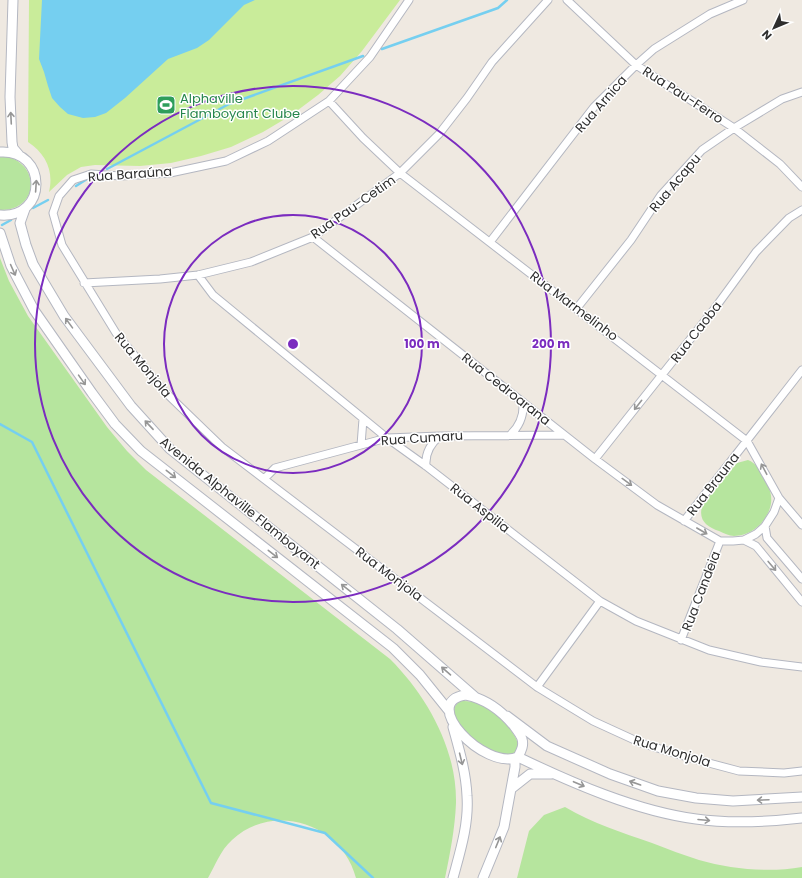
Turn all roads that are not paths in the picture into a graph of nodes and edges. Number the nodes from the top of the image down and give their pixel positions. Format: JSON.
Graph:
{"nodes":[{"id":1,"x":13,"y":0,"type":"edge"},
{"id":2,"x":409,"y":0,"type":"edge"},
{"id":3,"x":548,"y":0,"type":"edge"},
{"id":4,"x":567,"y":0,"type":"edge"},
{"id":5,"x":743,"y":0,"type":"edge"},
{"id":6,"x":636,"y":65,"type":"junction"},
{"id":7,"x":802,"y":92,"type":"edge"},
{"id":8,"x":329,"y":101,"type":"junction"},
{"id":9,"x":734,"y":128,"type":"junction"},
{"id":10,"x":0,"y":152,"type":"edge"},
{"id":11,"x":19,"y":154,"type":"junction"},
{"id":12,"x":400,"y":173,"type":"junction"},
{"id":13,"x":802,"y":187,"type":"edge"},
{"id":14,"x":25,"y":209,"type":"junction"},
{"id":15,"x":802,"y":210,"type":"edge"},
{"id":16,"x":0,"y":216,"type":"edge"},
{"id":17,"x":0,"y":233,"type":"edge"},
{"id":18,"x":313,"y":237,"type":"junction"},
{"id":19,"x":490,"y":242,"type":"junction"},
{"id":20,"x":62,"y":245,"type":"joint"},
{"id":21,"x":198,"y":276,"type":"junction"},
{"id":22,"x":84,"y":282,"type":"junction"},
{"id":23,"x":577,"y":308,"type":"junction"},
{"id":24,"x":802,"y":370,"type":"edge"},
{"id":25,"x":662,"y":374,"type":"junction"},
{"id":26,"x":523,"y":402,"type":"junction"},
{"id":27,"x":363,"y":419,"type":"junction"},
{"id":28,"x":510,"y":435,"type":"junction"},
{"id":29,"x":564,"y":435,"type":"junction"},
{"id":30,"x":440,"y":436,"type":"junction"},
{"id":31,"x":387,"y":438,"type":"junction"},
{"id":32,"x":748,"y":441,"type":"junction"},
{"id":33,"x":361,"y":445,"type":"junction"},
{"id":34,"x":595,"y":459,"type":"junction"},
{"id":35,"x":426,"y":466,"type":"junction"},
{"id":36,"x":265,"y":478,"type":"junction"},
{"id":37,"x":779,"y":498,"type":"junction"},
{"id":38,"x":684,"y":521,"type":"junction"},
{"id":39,"x":802,"y":525,"type":"edge"},
{"id":40,"x":765,"y":526,"type":"junction"},
{"id":41,"x":744,"y":540,"type":"junction"},
{"id":42,"x":720,"y":541,"type":"junction"},
{"id":43,"x":802,"y":579,"type":"edge"},
{"id":44,"x":600,"y":601,"type":"junction"},
{"id":45,"x":802,"y":602,"type":"edge"},
{"id":46,"x":681,"y":640,"type":"junction"},
{"id":47,"x":802,"y":667,"type":"edge"},
{"id":48,"x":537,"y":686,"type":"junction"},
{"id":49,"x":475,"y":697,"type":"junction"},
{"id":50,"x":449,"y":711,"type":"junction"},
{"id":51,"x":506,"y":716,"type":"junction"},
{"id":52,"x":452,"y":721,"type":"junction"},
{"id":53,"x":517,"y":758,"type":"junction"},
{"id":54,"x":802,"y":770,"type":"edge"},
{"id":55,"x":559,"y":775,"type":"junction"},
{"id":56,"x":511,"y":789,"type":"junction"},
{"id":57,"x":802,"y":797,"type":"edge"},
{"id":58,"x":802,"y":818,"type":"edge"},
{"id":59,"x":453,"y":878,"type":"edge"},
{"id":60,"x":483,"y":878,"type":"edge"}],
"edges":[{"from":11,"to":1,"type":"street","one_way":true},
{"from":2,"to":8,"type":"street","name":"Rua Baraúna"},
{"from":3,"to":12,"type":"street","name":"Rua Pau-Cetim"},
{"from":4,"to":6,"type":"street","name":"Rua Pau-Ferro"},
{"from":5,"to":6,"type":"street","name":"Rua Arnica"},
{"from":6,"to":9,"type":"street","name":"Rua Pau-Ferro"},
{"from":6,"to":19,"type":"street","name":"Rua Arnica"},
{"from":7,"to":9,"type":"street","name":"Rua Acapu"},
{"from":8,"to":12,"type":"street","name":"Rua Marmelinho"},
{"from":8,"to":20,"type":"street","name":"Rua Baraúna"},
{"from":9,"to":13,"type":"street","name":"Rua Pau-Ferro"},
{"from":9,"to":23,"type":"street","name":"Rua Acapu"},
{"from":10,"to":11,"type":"street"},
{"from":14,"to":11,"type":"street","one_way":true},
{"from":12,"to":18,"type":"street","name":"Rua Pau-Cetim"},
{"from":12,"to":19,"type":"street","name":"Rua Marmelinho"},
{"from":14,"to":16,"type":"street"},
{"from":49,"to":14,"type":"street","name":"Avenida Alphaville Flamboyant","one_way":true},
{"from":15,"to":25,"type":"street","name":"Rua Caoba"},
{"from":17,"to":50,"type":"street","name":"Avenida Alphaville Flamboyant","one_way":true},
{"from":18,"to":21,"type":"street","name":"Rua Pau-Cetim"},
{"from":18,"to":26,"type":"street","name":"Rua Cedroarana"},
{"from":19,"to":23,"type":"street","name":"Rua Marmelinho"},
{"from":20,"to":22,"type":"street","name":"Rua Monjola"},
{"from":21,"to":22,"type":"street","name":"Rua Pau-Cetim"},
{"from":21,"to":27,"type":"street","name":"Rua Aspilia"},
{"from":22,"to":36,"type":"street","name":"Rua Monjola"},
{"from":23,"to":25,"type":"street","name":"Rua Marmelinho"},
{"from":24,"to":32,"type":"street","name":"Rua Brauna"},
{"from":25,"to":32,"type":"street","name":"Rua Marmelinho"},
{"from":25,"to":34,"type":"street","name":"Rua Caoba","one_way":true},
{"from":26,"to":28,"type":"street"},
{"from":26,"to":29,"type":"street","name":"Rua Cedroarana"},
{"from":27,"to":31,"type":"street","name":"Rua Aspilia"},
{"from":27,"to":33,"type":"street"},
{"from":28,"to":29,"type":"street","name":"Rua Cumaru"},
{"from":28,"to":30,"type":"street","name":"Rua Cumaru"},
{"from":29,"to":34,"type":"street","name":"Rua Cedroarana"},
{"from":30,"to":31,"type":"street","name":"Rua Cumaru"},
{"from":30,"to":35,"type":"street"},
{"from":31,"to":33,"type":"street","name":"Rua Cumaru"},
{"from":31,"to":35,"type":"street","name":"Rua Aspilia"},
{"from":37,"to":32,"type":"street","name":"Rua Marmelinho","one_way":true},
{"from":32,"to":38,"type":"street","name":"Rua Brauna"},
{"from":33,"to":36,"type":"street","name":"Rua Cumaru"},
{"from":34,"to":38,"type":"street","name":"Rua Cedroarana","one_way":true},
{"from":35,"to":44,"type":"street","name":"Rua Aspilia"},
{"from":36,"to":48,"type":"street","name":"Rua Monjola"},
{"from":37,"to":39,"type":"street","name":"Rua Marmelinho"},
{"from":37,"to":40,"type":"street","name":"Rua Brauna"},
{"from":38,"to":42,"type":"street","name":"Rua Brauna","one_way":true},
{"from":40,"to":41,"type":"street","name":"Rua Brauna"},
{"from":40,"to":43,"type":"street"},
{"from":41,"to":42,"type":"street","name":"Rua Brauna"},
{"from":41,"to":45,"type":"street","one_way":true},
{"from":42,"to":46,"type":"street","name":"Rua Candeia"},
{"from":44,"to":46,"type":"street","name":"Rua Aspilia"},
{"from":44,"to":48,"type":"street"},
{"from":46,"to":47,"type":"street","name":"Rua Aspilia"},
{"from":48,"to":54,"type":"street","name":"Rua Monjola"},
{"from":49,"to":50,"type":"street"},
{"from":49,"to":51,"type":"street"},
{"from":50,"to":52,"type":"street"},
{"from":51,"to":53,"type":"street"},
{"from":57,"to":51,"type":"street","one_way":true},
{"from":52,"to":53,"type":"street"},
{"from":52,"to":59,"type":"street","one_way":true},
{"from":53,"to":55,"type":"street"},
{"from":53,"to":56,"type":"street"},
{"from":55,"to":56,"type":"street"},
{"from":55,"to":58,"type":"street","one_way":true},
{"from":60,"to":56,"type":"street","one_way":true}]}
